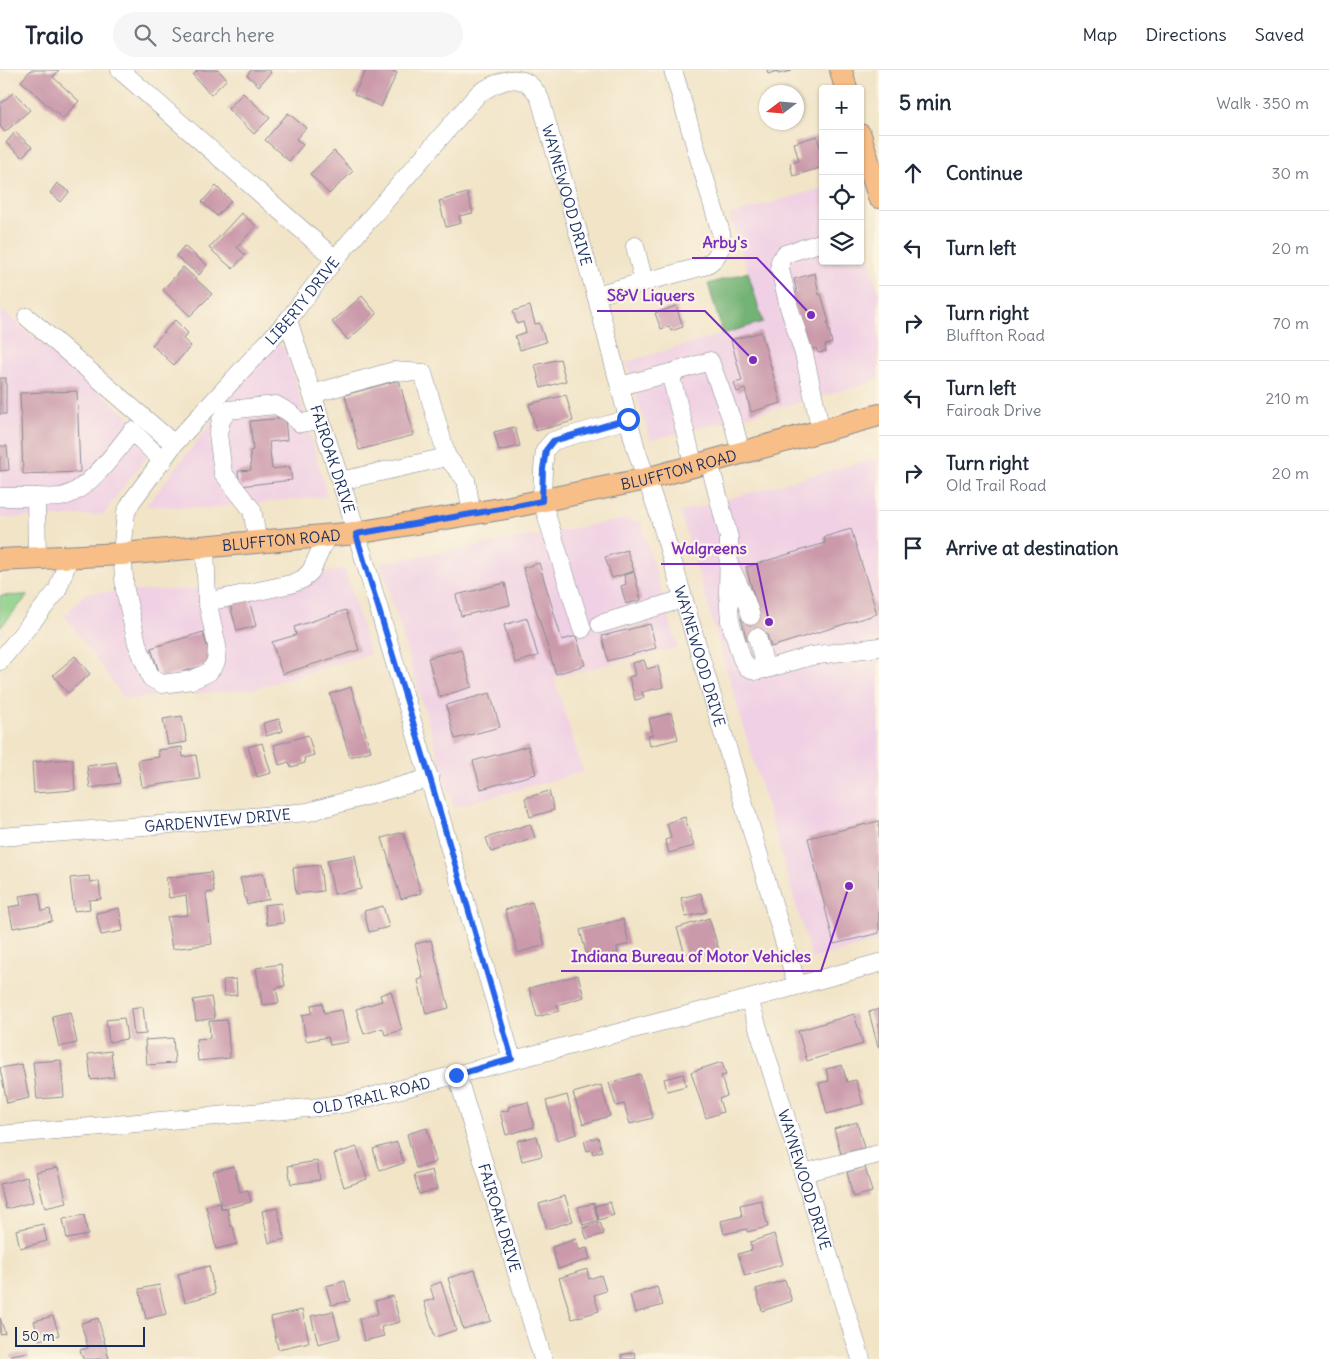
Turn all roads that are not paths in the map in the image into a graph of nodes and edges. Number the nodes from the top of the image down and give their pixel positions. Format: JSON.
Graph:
{"nodes":[{"id":1,"x":120,"y":70,"type":"edge"},
{"id":2,"x":673,"y":70,"type":"edge"},
{"id":3,"x":841,"y":70,"type":"edge"},
{"id":4,"x":520,"y":76,"type":"joint"},
{"id":5,"x":845,"y":85,"type":"edge"},
{"id":6,"x":864,"y":148,"type":"edge"},
{"id":7,"x":879,"y":197,"type":"edge"},
{"id":8,"x":819,"y":243,"type":"edge"},
{"id":9,"x":634,"y":246,"type":"dead end"},
{"id":10,"x":335,"y":259,"type":"junction"},
{"id":11,"x":644,"y":282,"type":"junction"},
{"id":12,"x":596,"y":295,"type":"junction"},
{"id":13,"x":27,"y":317,"type":"dead end"},
{"id":14,"x":288,"y":320,"type":"junction"},
{"id":15,"x":670,"y":373,"type":"junction"},
{"id":16,"x":620,"y":386,"type":"junction"},
{"id":17,"x":312,"y":394,"type":"junction"},
{"id":18,"x":879,"y":415,"type":"edge"},
{"id":19,"x":628,"y":419,"type":"junction"},
{"id":20,"x":320,"y":420,"type":"junction"},
{"id":21,"x":822,"y":431,"type":"junction"},
{"id":22,"x":174,"y":444,"type":"junction"},
{"id":23,"x":741,"y":453,"type":"junction"},
{"id":24,"x":447,"y":457,"type":"junction"},
{"id":25,"x":163,"y":461,"type":"junction"},
{"id":26,"x":701,"y":464,"type":"junction"},
{"id":27,"x":646,"y":479,"type":"junction"},
{"id":28,"x":340,"y":481,"type":"junction"},
{"id":29,"x":0,"y":497,"type":"edge"},
{"id":30,"x":36,"y":497,"type":"junction"},
{"id":31,"x":542,"y":501,"type":"junction"},
{"id":32,"x":472,"y":514,"type":"junction"},
{"id":33,"x":356,"y":534,"type":"junction"},
{"id":34,"x":327,"y":536,"type":"junction"},
{"id":35,"x":258,"y":542,"type":"junction"},
{"id":36,"x":205,"y":547,"type":"junction"},
{"id":37,"x":122,"y":554,"type":"junction"},
{"id":38,"x":69,"y":558,"type":"junction"},
{"id":39,"x":0,"y":560,"type":"edge"},
{"id":40,"x":37,"y":560,"type":"junction"},
{"id":41,"x":728,"y":563,"type":"junction"},
{"id":42,"x":683,"y":599,"type":"junction"},
{"id":43,"x":207,"y":602,"type":"junction"},
{"id":44,"x":751,"y":616,"type":"dead end"},
{"id":45,"x":600,"y":624,"type":"dead end"},
{"id":46,"x":582,"y":629,"type":"dead end"},
{"id":47,"x":757,"y":637,"type":"dead end"},
{"id":48,"x":879,"y":647,"type":"edge"},
{"id":49,"x":0,"y":661,"type":"edge"},
{"id":50,"x":766,"y":669,"type":"junction"},
{"id":51,"x":430,"y":778,"type":"junction"},
{"id":52,"x":0,"y":837,"type":"edge"},
{"id":53,"x":879,"y":964,"type":"edge"},
{"id":54,"x":797,"y":985,"type":"junction"},
{"id":55,"x":749,"y":999,"type":"junction"},
{"id":56,"x":512,"y":1059,"type":"junction"},
{"id":57,"x":456,"y":1075,"type":"junction"},
{"id":58,"x":0,"y":1135,"type":"edge"},
{"id":59,"x":879,"y":1154,"type":"edge"},
{"id":60,"x":803,"y":1173,"type":"junction"},
{"id":61,"x":542,"y":1359,"type":"edge"},
{"id":62,"x":861,"y":1359,"type":"edge"}],
"edges":[{"from":1,"to":10,"type":"street"},
{"from":2,"to":11,"type":"street"},
{"from":3,"to":5,"type":"main road"},
{"from":4,"to":10,"type":"street","name":"LIBERTY DRIVE"},
{"from":4,"to":12,"type":"street","name":"WAYNEWOOD DRIVE"},
{"from":6,"to":7,"type":"main road"},
{"from":8,"to":21,"type":"street"},
{"from":9,"to":11,"type":"street"},
{"from":10,"to":14,"type":"street","name":"LIBERTY DRIVE"},
{"from":11,"to":12,"type":"street"},
{"from":12,"to":16,"type":"street","name":"WAYNEWOOD DRIVE"},
{"from":13,"to":22,"type":"street"},
{"from":14,"to":17,"type":"street","name":"FAIROAK DRIVE"},
{"from":14,"to":22,"type":"street","name":"LIBERTY DRIVE"},
{"from":15,"to":16,"type":"street"},
{"from":15,"to":23,"type":"street"},
{"from":15,"to":26,"type":"street"},
{"from":16,"to":19,"type":"street","name":"WAYNEWOOD DRIVE"},
{"from":17,"to":20,"type":"street","name":"FAIROAK DRIVE"},
{"from":17,"to":24,"type":"street"},
{"from":18,"to":21,"type":"main road","name":"BLUFFTON ROAD"},
{"from":19,"to":27,"type":"street","name":"WAYNEWOOD DRIVE"},
{"from":19,"to":31,"type":"street"},
{"from":20,"to":28,"type":"street","name":"FAIROAK DRIVE"},
{"from":20,"to":35,"type":"street"},
{"from":21,"to":23,"type":"main road","name":"BLUFFTON ROAD"},
{"from":22,"to":25,"type":"street","name":"LIBERTY DRIVE"},
{"from":23,"to":26,"type":"main road","name":"BLUFFTON ROAD"},
{"from":24,"to":28,"type":"street"},
{"from":24,"to":32,"type":"street"},
{"from":25,"to":30,"type":"street"},
{"from":25,"to":37,"type":"street","name":"LIBERTY DRIVE"},
{"from":26,"to":27,"type":"main road","name":"BLUFFTON ROAD"},
{"from":26,"to":41,"type":"street"},
{"from":27,"to":31,"type":"main road","name":"BLUFFTON ROAD"},
{"from":27,"to":42,"type":"street","name":"WAYNEWOOD DRIVE"},
{"from":28,"to":33,"type":"street","name":"FAIROAK DRIVE"},
{"from":29,"to":30,"type":"street"},
{"from":30,"to":40,"type":"street"},
{"from":31,"to":32,"type":"main road","name":"BLUFFTON ROAD"},
{"from":31,"to":46,"type":"street"},
{"from":32,"to":33,"type":"main road","name":"BLUFFTON ROAD"},
{"from":33,"to":34,"type":"main road","name":"BLUFFTON ROAD"},
{"from":33,"to":51,"type":"street","name":"FAIROAK DRIVE"},
{"from":34,"to":35,"type":"main road","name":"BLUFFTON ROAD"},
{"from":34,"to":43,"type":"street"},
{"from":35,"to":36,"type":"main road","name":"BLUFFTON ROAD"},
{"from":36,"to":37,"type":"main road","name":"BLUFFTON ROAD"},
{"from":36,"to":43,"type":"street"},
{"from":37,"to":38,"type":"main road","name":"BLUFFTON ROAD"},
{"from":37,"to":43,"type":"street","name":"LIBERTY DRIVE"},
{"from":38,"to":40,"type":"main road","name":"BLUFFTON ROAD"},
{"from":38,"to":49,"type":"street"},
{"from":39,"to":40,"type":"main road","name":"BLUFFTON ROAD"},
{"from":41,"to":44,"type":"street"},
{"from":41,"to":50,"type":"street"},
{"from":42,"to":45,"type":"street"},
{"from":42,"to":54,"type":"street","name":"WAYNEWOOD DRIVE"},
{"from":47,"to":50,"type":"street"},
{"from":48,"to":50,"type":"street"},
{"from":51,"to":52,"type":"street","name":"GARDENVIEW DRIVE"},
{"from":51,"to":56,"type":"street","name":"FAIROAK DRIVE"},
{"from":53,"to":54,"type":"street","name":"OLD TRAIL ROAD"},
{"from":54,"to":55,"type":"street","name":"OLD TRAIL ROAD"},
{"from":55,"to":56,"type":"street","name":"OLD TRAIL ROAD"},
{"from":55,"to":60,"type":"street","name":"WAYNEWOOD DRIVE"},
{"from":56,"to":57,"type":"street","name":"OLD TRAIL ROAD"},
{"from":57,"to":58,"type":"street","name":"OLD TRAIL ROAD"},
{"from":57,"to":61,"type":"street","name":"FAIROAK DRIVE"},
{"from":59,"to":60,"type":"street"},
{"from":60,"to":62,"type":"street","name":"WAYNEWOOD DRIVE"}]}
